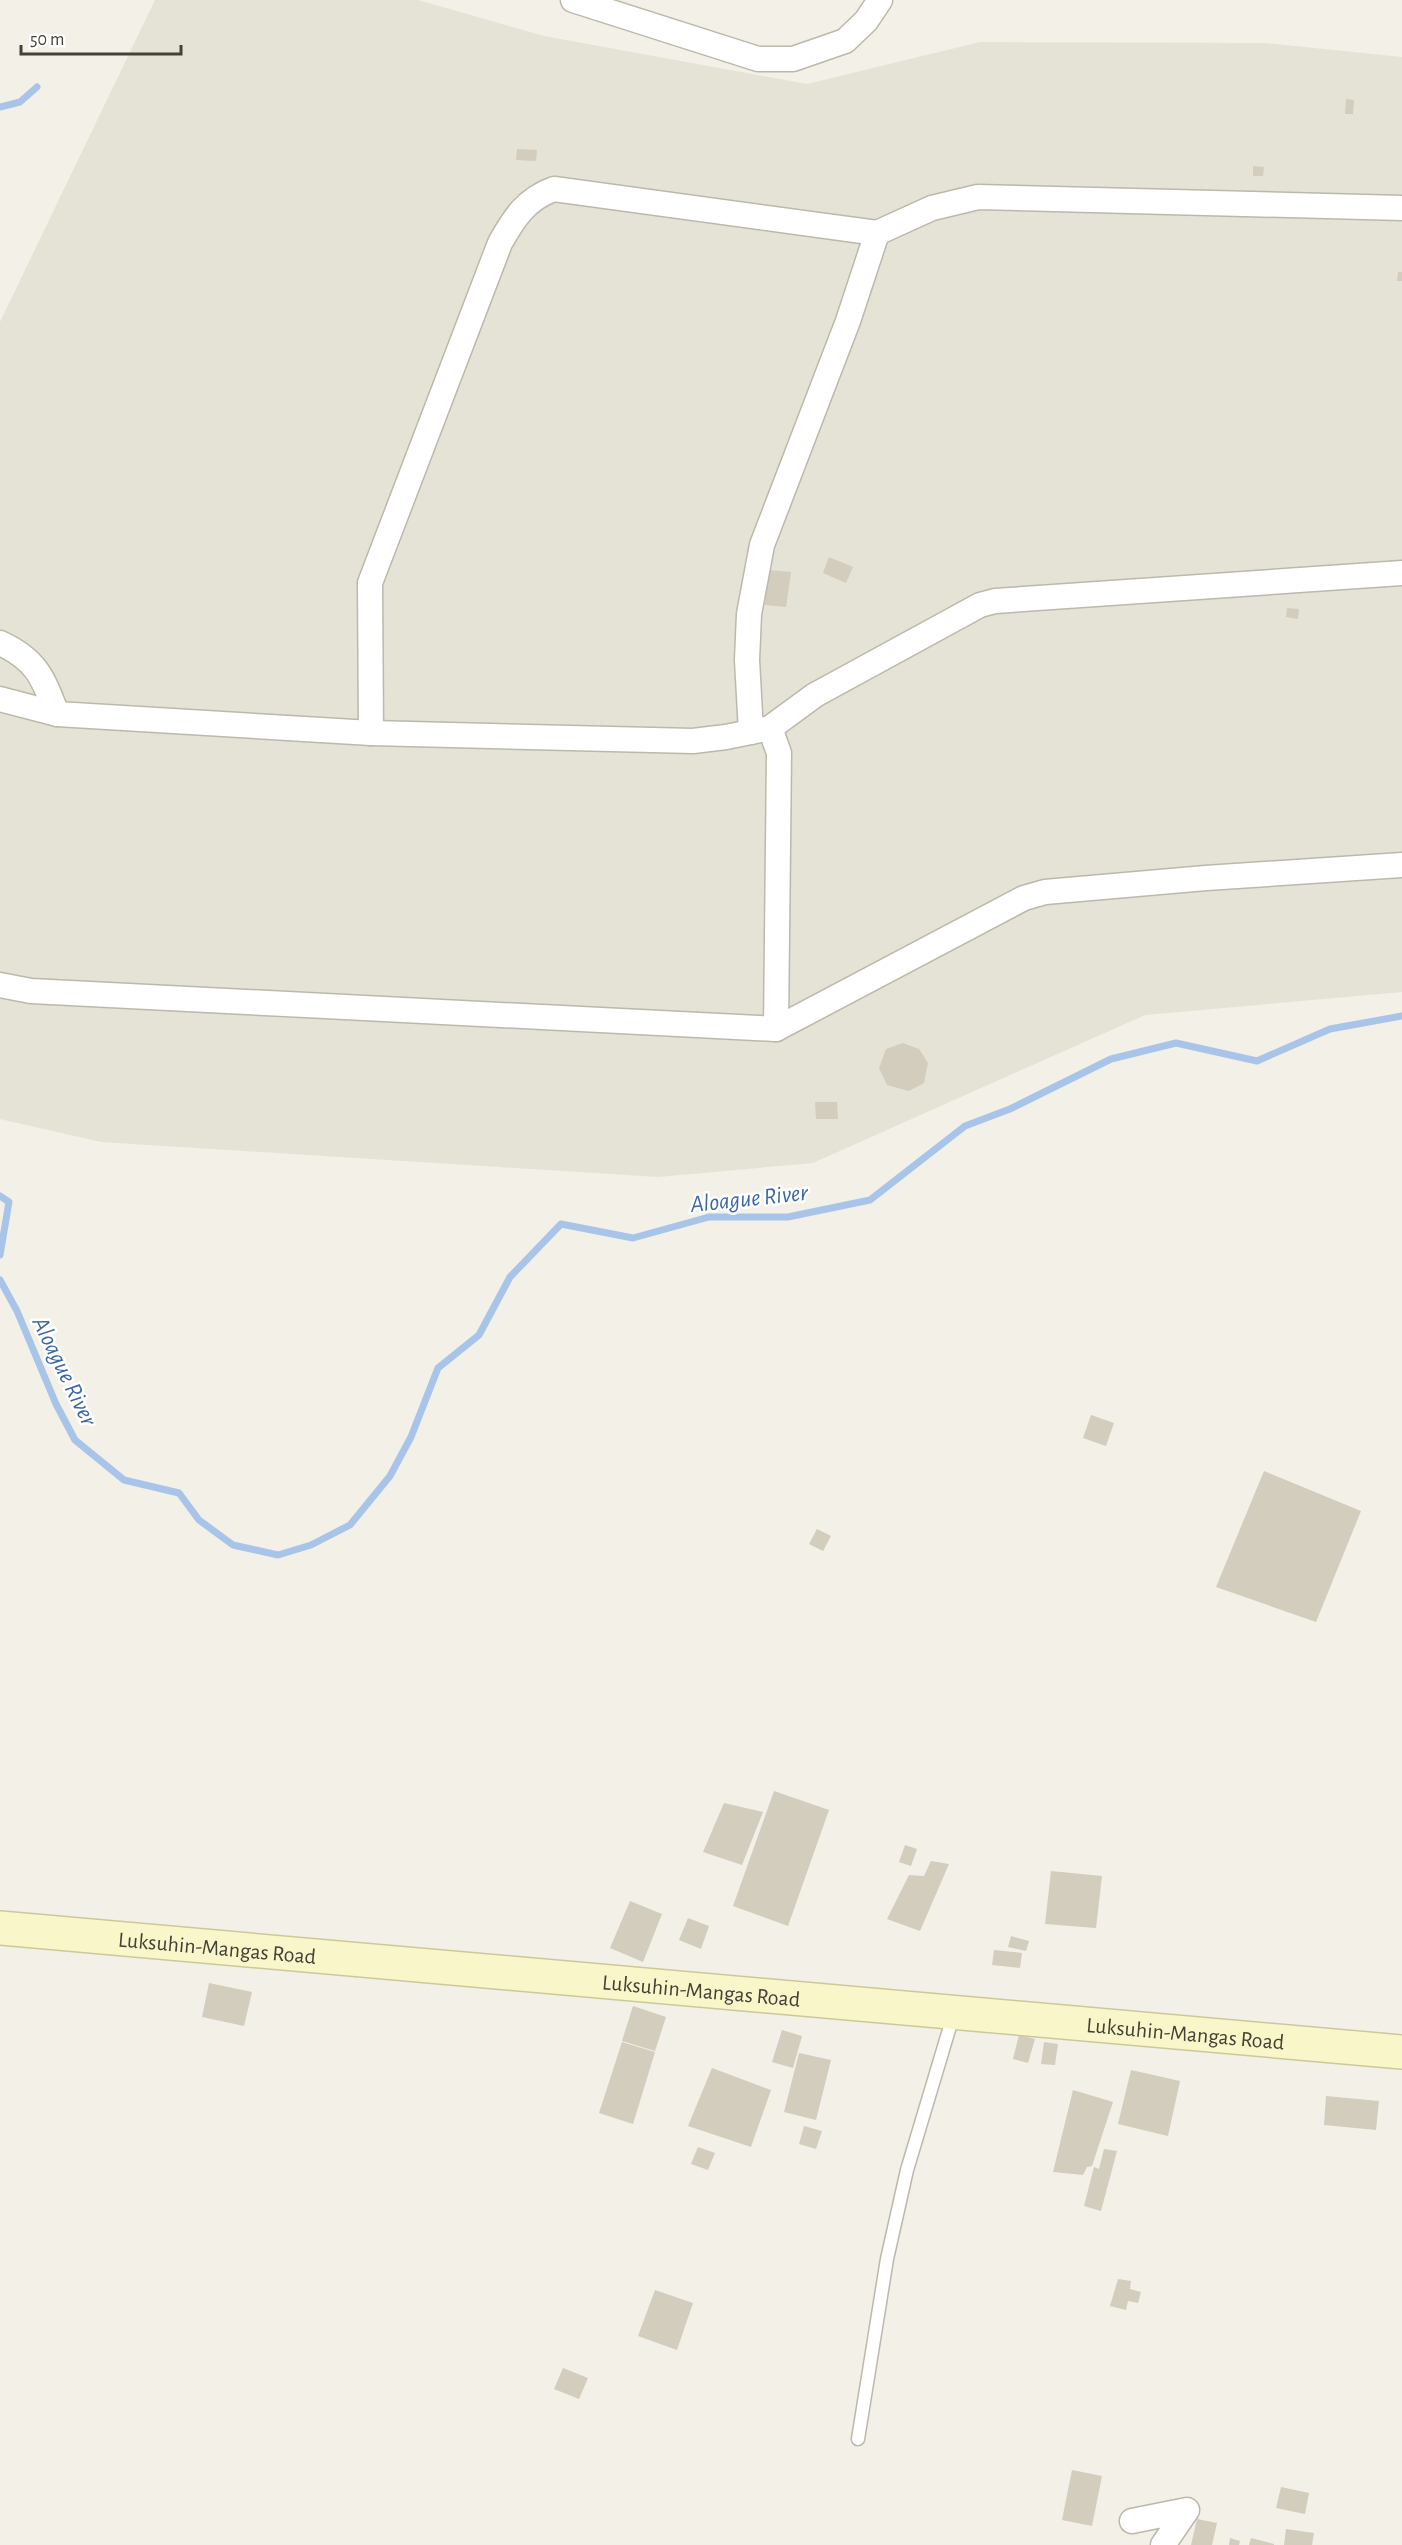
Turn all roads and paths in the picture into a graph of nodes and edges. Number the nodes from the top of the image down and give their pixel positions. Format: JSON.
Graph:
{"nodes":[{"id":1,"x":573,"y":0,"type":"edge"},
{"id":2,"x":880,"y":0,"type":"edge"},
{"id":3,"x":1402,"y":208,"type":"edge"},
{"id":4,"x":877,"y":233,"type":"junction"},
{"id":5,"x":1402,"y":573,"type":"edge"},
{"id":6,"x":0,"y":644,"type":"edge"},
{"id":7,"x":0,"y":699,"type":"edge"},
{"id":8,"x":57,"y":714,"type":"junction"},
{"id":9,"x":761,"y":730,"type":"junction"},
{"id":10,"x":371,"y":733,"type":"junction"},
{"id":11,"x":1402,"y":865,"type":"edge"},
{"id":12,"x":0,"y":985,"type":"edge"},
{"id":13,"x":776,"y":1029,"type":"junction"},
{"id":14,"x":0,"y":1928,"type":"edge"},
{"id":15,"x":954,"y":2012,"type":"junction"},
{"id":16,"x":1402,"y":2052,"type":"edge"},
{"id":17,"x":858,"y":2439,"type":"dead end"},
{"id":18,"x":1132,"y":2521,"type":"dead end"},
{"id":19,"x":1163,"y":2545,"type":"edge"}],
"edges":[{"from":1,"to":2,"type":"street"},
{"from":3,"to":4,"type":"street"},
{"from":4,"to":9,"type":"street"},
{"from":4,"to":10,"type":"street"},
{"from":5,"to":9,"type":"street"},
{"from":6,"to":8,"type":"street"},
{"from":7,"to":8,"type":"street"},
{"from":8,"to":10,"type":"street"},
{"from":9,"to":10,"type":"street"},
{"from":9,"to":13,"type":"street"},
{"from":11,"to":13,"type":"street"},
{"from":12,"to":13,"type":"street"},
{"from":14,"to":15,"type":"main road","name":"Luksuhin-Mangas Road"},
{"from":15,"to":16,"type":"main road","name":"Luksuhin-Mangas Road"},
{"from":15,"to":17,"type":"lane"},
{"from":18,"to":19,"type":"street"}]}
